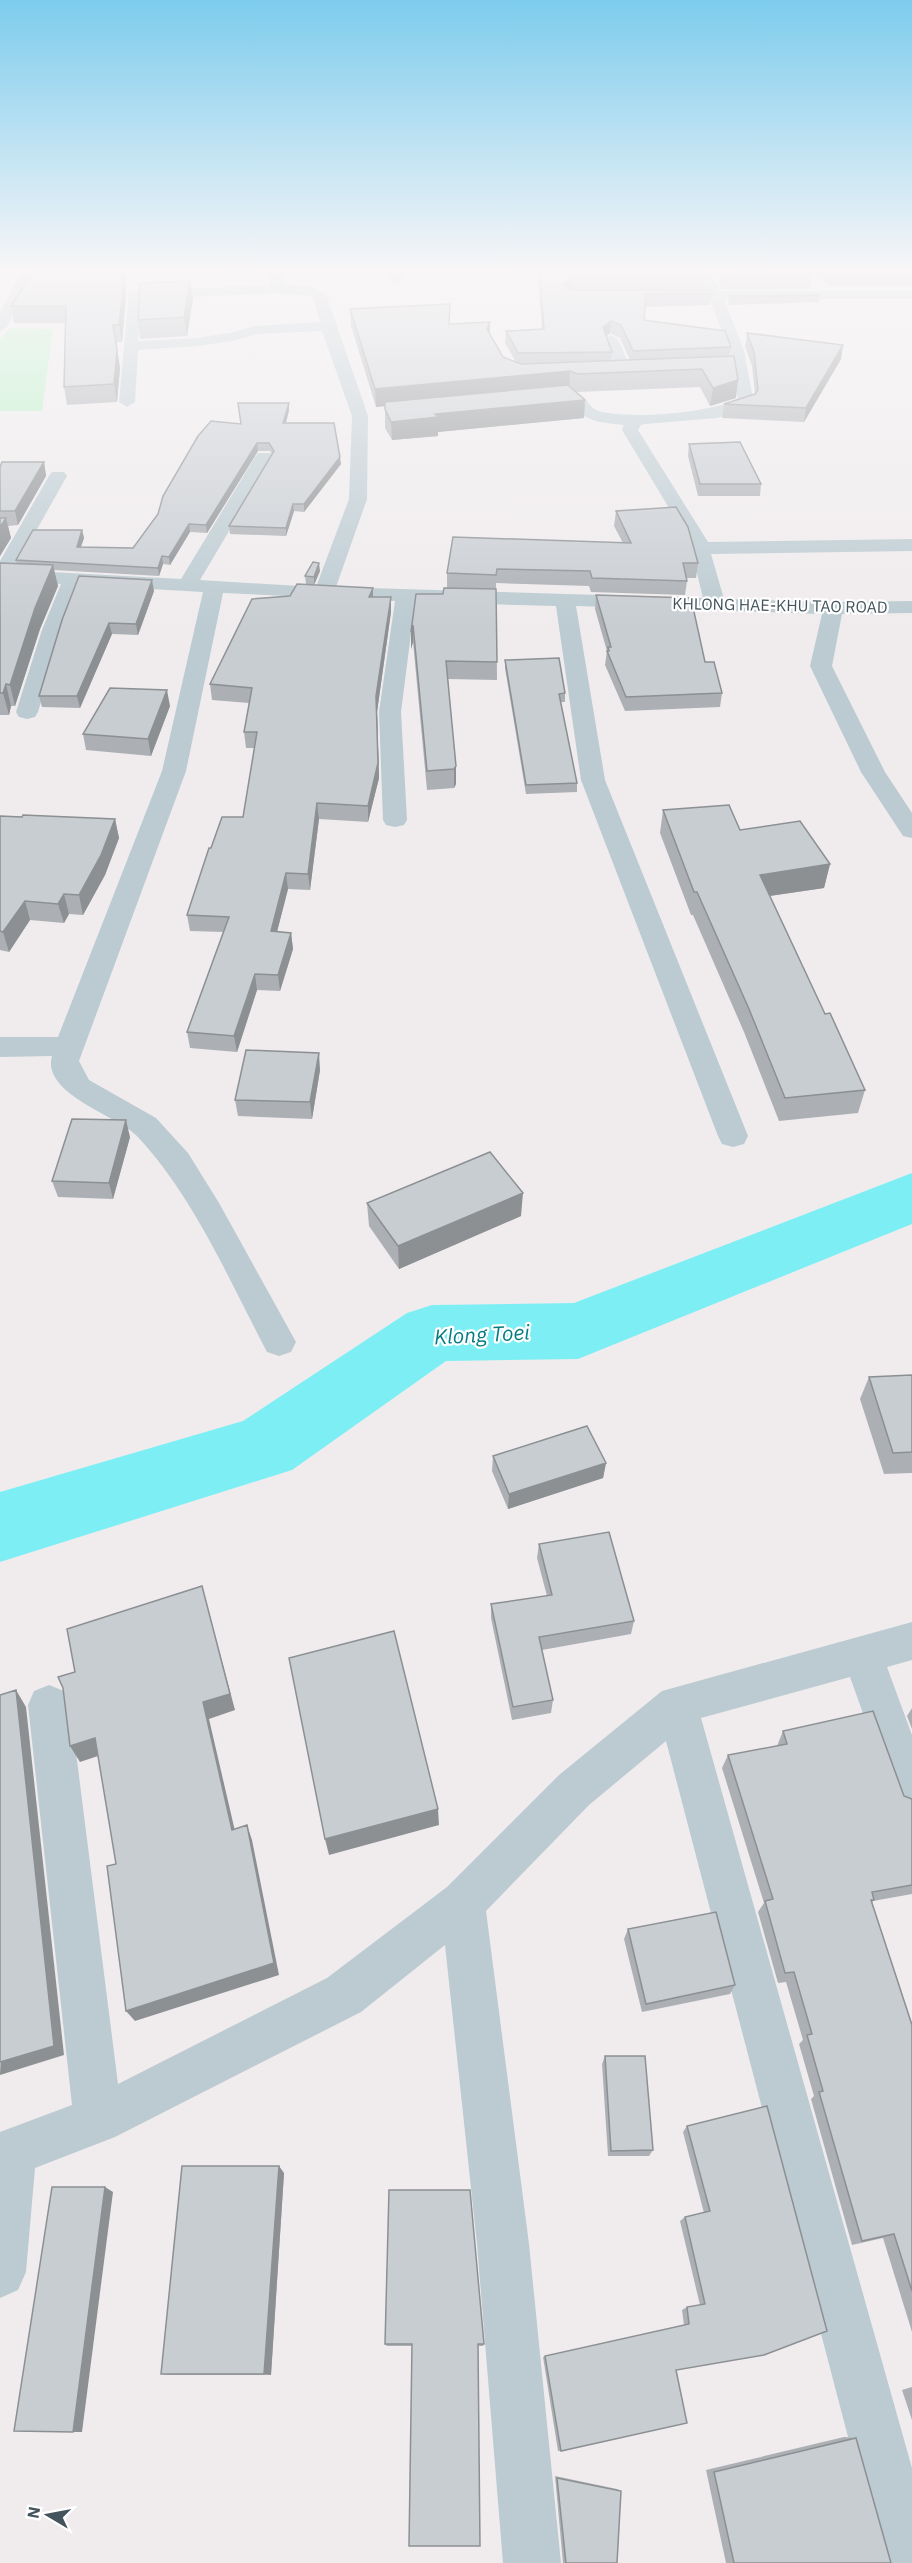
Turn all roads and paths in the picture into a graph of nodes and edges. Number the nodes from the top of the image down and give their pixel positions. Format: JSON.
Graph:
{"nodes":[{"id":1,"x":128,"y":389,"type":"edge"},
{"id":2,"x":354,"y":389,"type":"edge"},
{"id":3,"x":744,"y":389,"type":"edge"},
{"id":4,"x":534,"y":399,"type":"edge"},
{"id":5,"x":127,"y":402,"type":"dead end"},
{"id":6,"x":634,"y":422,"type":"junction"},
{"id":7,"x":264,"y":457,"type":"dead end"},
{"id":8,"x":58,"y":476,"type":"dead end"},
{"id":9,"x":912,"y":545,"type":"edge"},
{"id":10,"x":700,"y":548,"type":"junction"},
{"id":11,"x":0,"y":576,"type":"edge"},
{"id":12,"x":72,"y":580,"type":"junction"},
{"id":13,"x":187,"y":585,"type":"junction"},
{"id":14,"x":214,"y":587,"type":"junction"},
{"id":15,"x":324,"y":593,"type":"junction"},
{"id":16,"x":406,"y":595,"type":"junction"},
{"id":17,"x":565,"y":601,"type":"junction"},
{"id":18,"x":715,"y":604,"type":"junction"},
{"id":19,"x":912,"y":607,"type":"edge"},
{"id":20,"x":833,"y":608,"type":"junction"},
{"id":21,"x":27,"y":712,"type":"dead end"},
{"id":22,"x":395,"y":820,"type":"dead end"},
{"id":23,"x":912,"y":831,"type":"edge"},
{"id":24,"x":69,"y":1046,"type":"junction"},
{"id":25,"x":0,"y":1047,"type":"edge"},
{"id":26,"x":732,"y":1136,"type":"dead end"},
{"id":27,"x":279,"y":1342,"type":"dead end"},
{"id":28,"x":912,"y":1641,"type":"edge"},
{"id":29,"x":863,"y":1656,"type":"junction"},
{"id":30,"x":49,"y":1705,"type":"dead end"},
{"id":31,"x":677,"y":1705,"type":"junction"},
{"id":32,"x":912,"y":1792,"type":"edge"},
{"id":33,"x":463,"y":1903,"type":"junction"},
{"id":34,"x":98,"y":2120,"type":"junction"},
{"id":35,"x":6,"y":2155,"type":"edge"},
{"id":36,"x":0,"y":2272,"type":"edge"},
{"id":37,"x":532,"y":2563,"type":"edge"},
{"id":38,"x":910,"y":2563,"type":"edge"}],
"edges":[{"from":1,"to":5,"type":"street"},
{"from":2,"to":15,"type":"street"},
{"from":3,"to":6,"type":"street"},
{"from":4,"to":6,"type":"street"},
{"from":6,"to":10,"type":"street"},
{"from":7,"to":13,"type":"street"},
{"from":8,"to":11,"type":"street"},
{"from":9,"to":10,"type":"street"},
{"from":10,"to":18,"type":"street"},
{"from":11,"to":12,"type":"street","name":"KHLONG HAE-KHU TAO ROAD"},
{"from":12,"to":13,"type":"street","name":"KHLONG HAE-KHU TAO ROAD"},
{"from":12,"to":21,"type":"street"},
{"from":13,"to":14,"type":"street","name":"KHLONG HAE-KHU TAO ROAD"},
{"from":14,"to":15,"type":"street","name":"KHLONG HAE-KHU TAO ROAD"},
{"from":14,"to":24,"type":"street"},
{"from":15,"to":16,"type":"street","name":"KHLONG HAE-KHU TAO ROAD"},
{"from":16,"to":17,"type":"street","name":"KHLONG HAE-KHU TAO ROAD"},
{"from":16,"to":22,"type":"street"},
{"from":17,"to":18,"type":"street","name":"KHLONG HAE-KHU TAO ROAD"},
{"from":17,"to":26,"type":"street"},
{"from":18,"to":20,"type":"street","name":"KHLONG HAE-KHU TAO ROAD"},
{"from":19,"to":20,"type":"street","name":"KHLONG HAE-KHU TAO ROAD"},
{"from":20,"to":23,"type":"street"},
{"from":24,"to":25,"type":"street"},
{"from":24,"to":27,"type":"street"},
{"from":28,"to":29,"type":"street"},
{"from":29,"to":31,"type":"street"},
{"from":29,"to":32,"type":"street"},
{"from":30,"to":34,"type":"street"},
{"from":31,"to":33,"type":"street"},
{"from":31,"to":38,"type":"street"},
{"from":33,"to":34,"type":"street"},
{"from":33,"to":37,"type":"street"},
{"from":34,"to":35,"type":"street"},
{"from":35,"to":36,"type":"street"}]}
